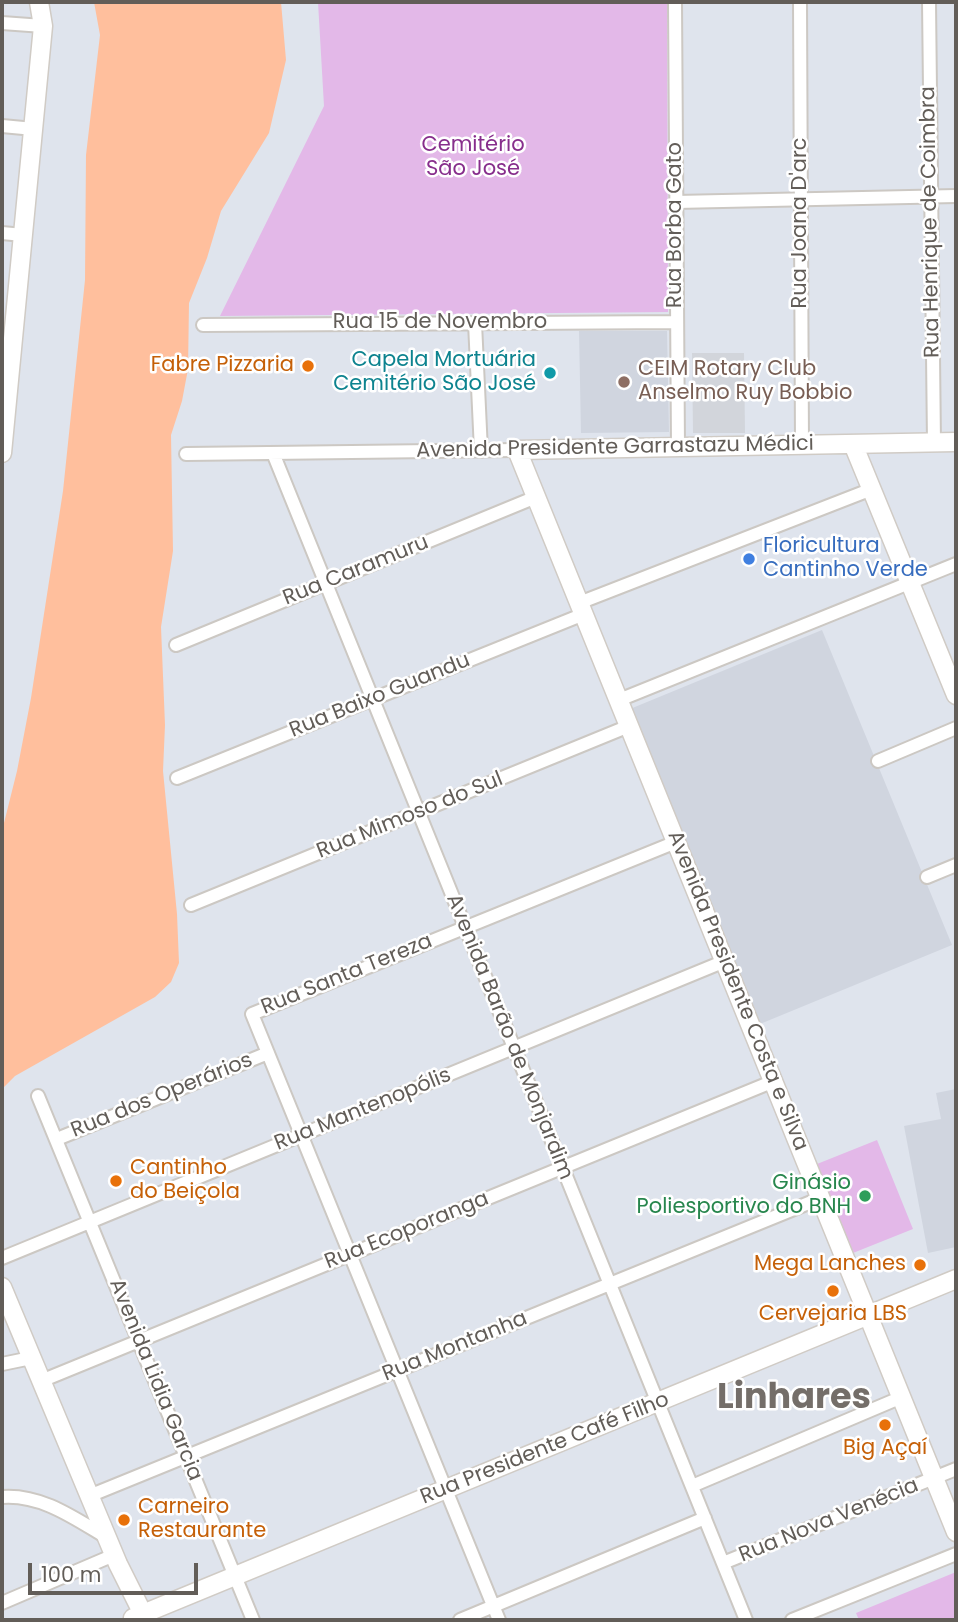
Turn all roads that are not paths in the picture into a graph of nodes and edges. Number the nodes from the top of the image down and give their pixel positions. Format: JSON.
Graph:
{"nodes":[{"id":1,"x":39,"y":2,"type":"edge"},
{"id":2,"x":674,"y":2,"type":"edge"},
{"id":3,"x":800,"y":2,"type":"edge"},
{"id":4,"x":929,"y":2,"type":"edge"},
{"id":5,"x":2,"y":23,"type":"edge"},
{"id":6,"x":43,"y":26,"type":"junction"},
{"id":7,"x":2,"y":126,"type":"edge"},
{"id":8,"x":34,"y":129,"type":"junction"},
{"id":9,"x":956,"y":196,"type":"edge"},
{"id":10,"x":931,"y":197,"type":"junction"},
{"id":11,"x":801,"y":199,"type":"junction"},
{"id":12,"x":676,"y":202,"type":"junction"},
{"id":13,"x":2,"y":233,"type":"edge"},
{"id":14,"x":23,"y":235,"type":"junction"},
{"id":15,"x":677,"y":322,"type":"junction"},
{"id":16,"x":475,"y":323,"type":"junction"},
{"id":17,"x":203,"y":325,"type":"dead end"},
{"id":18,"x":956,"y":442,"type":"edge"},
{"id":19,"x":934,"y":443,"type":"junction"},
{"id":20,"x":853,"y":444,"type":"junction"},
{"id":21,"x":802,"y":445,"type":"junction"},
{"id":22,"x":678,"y":447,"type":"junction"},
{"id":23,"x":517,"y":450,"type":"junction"},
{"id":24,"x":481,"y":451,"type":"junction"},
{"id":25,"x":2,"y":453,"type":"edge"},
{"id":26,"x":273,"y":453,"type":"junction"},
{"id":27,"x":187,"y":454,"type":"dead end"},
{"id":28,"x":872,"y":489,"type":"junction"},
{"id":29,"x":536,"y":497,"type":"junction"},
{"id":30,"x":956,"y":564,"type":"edge"},
{"id":31,"x":326,"y":583,"type":"junction"},
{"id":32,"x":910,"y":583,"type":"junction"},
{"id":33,"x":581,"y":608,"type":"junction"},
{"id":34,"x":176,"y":645,"type":"dead end"},
{"id":35,"x":956,"y":695,"type":"edge"},
{"id":36,"x":372,"y":699,"type":"junction"},
{"id":37,"x":619,"y":699,"type":"junction"},
{"id":38,"x":629,"y":726,"type":"junction"},
{"id":39,"x":956,"y":727,"type":"edge"},
{"id":40,"x":878,"y":761,"type":"dead end"},
{"id":41,"x":177,"y":778,"type":"dead end"},
{"id":42,"x":419,"y":813,"type":"junction"},
{"id":43,"x":676,"y":842,"type":"junction"},
{"id":44,"x":956,"y":865,"type":"edge"},
{"id":45,"x":927,"y":877,"type":"dead end"},
{"id":46,"x":191,"y":905,"type":"dead end"},
{"id":47,"x":465,"y":927,"type":"junction"},
{"id":48,"x":725,"y":961,"type":"junction"},
{"id":49,"x":514,"y":1048,"type":"junction"},
{"id":50,"x":268,"y":1053,"type":"junction"},
{"id":51,"x":774,"y":1081,"type":"junction"},
{"id":52,"x":38,"y":1096,"type":"dead end"},
{"id":53,"x":301,"y":1135,"type":"junction"},
{"id":54,"x":57,"y":1139,"type":"junction"},
{"id":55,"x":562,"y":1167,"type":"junction"},
{"id":56,"x":821,"y":1198,"type":"junction"},
{"id":57,"x":90,"y":1221,"type":"junction"},
{"id":58,"x":350,"y":1254,"type":"junction"},
{"id":59,"x":2,"y":1258,"type":"edge"},
{"id":60,"x":956,"y":1279,"type":"edge"},
{"id":61,"x":610,"y":1284,"type":"junction"},
{"id":62,"x":2,"y":1287,"type":"edge"},
{"id":63,"x":868,"y":1315,"type":"junction"},
{"id":64,"x":139,"y":1341,"type":"junction"},
{"id":65,"x":32,"y":1358,"type":"junction"},
{"id":66,"x":2,"y":1364,"type":"edge"},
{"id":67,"x":397,"y":1370,"type":"junction"},
{"id":68,"x":41,"y":1381,"type":"junction"},
{"id":69,"x":902,"y":1397,"type":"junction"},
{"id":70,"x":658,"y":1402,"type":"junction"},
{"id":71,"x":186,"y":1456,"type":"junction"},
{"id":72,"x":956,"y":1469,"type":"edge"},
{"id":73,"x":934,"y":1478,"type":"junction"},
{"id":74,"x":692,"y":1486,"type":"junction"},
{"id":75,"x":446,"y":1489,"type":"junction"},
{"id":76,"x":89,"y":1496,"type":"junction"},
{"id":77,"x":2,"y":1497,"type":"edge"},
{"id":78,"x":705,"y":1518,"type":"junction"},
{"id":79,"x":956,"y":1532,"type":"edge"},
{"id":80,"x":106,"y":1537,"type":"junction"},
{"id":81,"x":956,"y":1554,"type":"edge"},
{"id":82,"x":116,"y":1560,"type":"junction"},
{"id":83,"x":723,"y":1563,"type":"junction"},
{"id":84,"x":235,"y":1576,"type":"junction"},
{"id":85,"x":2,"y":1603,"type":"edge"},
{"id":86,"x":494,"y":1606,"type":"junction"},
{"id":87,"x":139,"y":1618,"type":"edge"},
{"id":88,"x":253,"y":1620,"type":"edge"},
{"id":89,"x":460,"y":1620,"type":"edge"},
{"id":90,"x":499,"y":1620,"type":"edge"},
{"id":91,"x":746,"y":1620,"type":"edge"},
{"id":92,"x":792,"y":1620,"type":"edge"}],
"edges":[{"from":1,"to":6,"type":"main road"},
{"from":2,"to":12,"type":"street","name":"Rua Borba Gato"},
{"from":3,"to":11,"type":"street","name":"Rua Joana D'arc"},
{"from":4,"to":10,"type":"street","name":"Rua Henrique de Coimbra"},
{"from":5,"to":6,"type":"street"},
{"from":6,"to":8,"type":"main road"},
{"from":7,"to":8,"type":"street"},
{"from":8,"to":14,"type":"main road"},
{"from":9,"to":10,"type":"street"},
{"from":10,"to":11,"type":"street"},
{"from":10,"to":19,"type":"street","name":"Rua Henrique de Coimbra"},
{"from":11,"to":12,"type":"street"},
{"from":11,"to":21,"type":"street","name":"Rua Joana D'arc"},
{"from":12,"to":15,"type":"street","name":"Rua Borba Gato"},
{"from":13,"to":14,"type":"street"},
{"from":14,"to":25,"type":"main road"},
{"from":15,"to":16,"type":"street","name":"Rua 15 de Novembro"},
{"from":15,"to":22,"type":"street","name":"Rua Borba Gato"},
{"from":16,"to":17,"type":"street","name":"Rua 15 de Novembro"},
{"from":16,"to":24,"type":"street"},
{"from":18,"to":19,"type":"main road","name":"Avenida Presidente Garrastazu Médici"},
{"from":19,"to":20,"type":"main road","name":"Avenida Presidente Garrastazu Médici"},
{"from":20,"to":21,"type":"main road","name":"Avenida Presidente Garrastazu Médici"},
{"from":20,"to":28,"type":"main road"},
{"from":21,"to":22,"type":"main road","name":"Avenida Presidente Garrastazu Médici"},
{"from":22,"to":23,"type":"main road","name":"Avenida Presidente Garrastazu Médici"},
{"from":23,"to":24,"type":"street","name":"Avenida Presidente Garrastazu Médici"},
{"from":23,"to":29,"type":"main road","name":"Avenida Presidente Costa e Silva"},
{"from":24,"to":26,"type":"street","name":"Avenida Presidente Garrastazu Médici"},
{"from":26,"to":27,"type":"street","name":"Avenida Presidente Garrastazu Médici"},
{"from":26,"to":31,"type":"street","name":"Avenida Barão de Monjardim"},
{"from":28,"to":32,"type":"main road"},
{"from":28,"to":33,"type":"street","name":"Rua Baixo Guandu"},
{"from":29,"to":31,"type":"street","name":"Rua Caramuru"},
{"from":29,"to":33,"type":"main road","name":"Avenida Presidente Costa e Silva"},
{"from":30,"to":32,"type":"street"},
{"from":31,"to":34,"type":"street","name":"Rua Caramuru"},
{"from":31,"to":36,"type":"street","name":"Avenida Barão de Monjardim"},
{"from":32,"to":35,"type":"main road"},
{"from":32,"to":37,"type":"street"},
{"from":33,"to":36,"type":"street","name":"Rua Baixo Guandu"},
{"from":33,"to":37,"type":"main road","name":"Avenida Presidente Costa e Silva"},
{"from":36,"to":41,"type":"street","name":"Rua Baixo Guandu"},
{"from":36,"to":42,"type":"street","name":"Avenida Barão de Monjardim"},
{"from":37,"to":38,"type":"main road","name":"Avenida Presidente Costa e Silva"},
{"from":38,"to":42,"type":"street","name":"Rua Mimoso do Sul"},
{"from":38,"to":43,"type":"main road","name":"Avenida Presidente Costa e Silva"},
{"from":39,"to":40,"type":"street"},
{"from":42,"to":46,"type":"street","name":"Rua Mimoso do Sul"},
{"from":42,"to":47,"type":"street","name":"Avenida Barão de Monjardim"},
{"from":43,"to":47,"type":"street","name":"Rua Santa Tereza"},
{"from":43,"to":48,"type":"main road","name":"Avenida Presidente Costa e Silva"},
{"from":44,"to":45,"type":"street"},
{"from":47,"to":49,"type":"street","name":"Avenida Barão de Monjardim"},
{"from":47,"to":50,"type":"street","name":"Rua Santa Tereza"},
{"from":48,"to":49,"type":"street","name":"Rua Mantenopólis"},
{"from":48,"to":51,"type":"main road","name":"Avenida Presidente Costa e Silva"},
{"from":49,"to":53,"type":"street","name":"Rua Mantenopólis"},
{"from":49,"to":55,"type":"street","name":"Avenida Barão de Monjardim"},
{"from":50,"to":53,"type":"street"},
{"from":50,"to":54,"type":"street","name":"Rua dos Operários"},
{"from":51,"to":55,"type":"street","name":"Rua Ecoporanga"},
{"from":51,"to":56,"type":"main road","name":"Avenida Presidente Costa e Silva"},
{"from":52,"to":54,"type":"street","name":"Avenida Lidia Garcia"},
{"from":53,"to":57,"type":"street","name":"Rua Mantenopólis"},
{"from":53,"to":58,"type":"street"},
{"from":54,"to":57,"type":"street","name":"Avenida Lidia Garcia"},
{"from":55,"to":58,"type":"street","name":"Rua Ecoporanga"},
{"from":55,"to":61,"type":"street","name":"Avenida Barão de Monjardim"},
{"from":56,"to":61,"type":"street","name":"Rua Montanha"},
{"from":56,"to":63,"type":"main road","name":"Avenida Presidente Costa e Silva"},
{"from":57,"to":59,"type":"street","name":"Rua Mantenopólis"},
{"from":57,"to":64,"type":"street","name":"Avenida Lidia Garcia"},
{"from":58,"to":64,"type":"street","name":"Rua Ecoporanga"},
{"from":58,"to":67,"type":"street"},
{"from":60,"to":63,"type":"main road","name":"Rua Presidente Café Filho"},
{"from":61,"to":67,"type":"street","name":"Rua Montanha"},
{"from":61,"to":70,"type":"street","name":"Avenida Barão de Monjardim"},
{"from":62,"to":65,"type":"main road"},
{"from":63,"to":69,"type":"main road","name":"Avenida Presidente Costa e Silva"},
{"from":63,"to":70,"type":"main road","name":"Rua Presidente Café Filho"},
{"from":64,"to":68,"type":"street","name":"Rua Ecoporanga"},
{"from":64,"to":71,"type":"street","name":"Avenida Lidia Garcia"},
{"from":65,"to":66,"type":"street"},
{"from":65,"to":68,"type":"main road"},
{"from":67,"to":71,"type":"street","name":"Rua Montanha"},
{"from":67,"to":75,"type":"street"},
{"from":68,"to":76,"type":"main road"},
{"from":69,"to":73,"type":"main road","name":"Avenida Presidente Costa e Silva"},
{"from":69,"to":74,"type":"street"},
{"from":70,"to":74,"type":"street","name":"Avenida Barão de Monjardim"},
{"from":70,"to":75,"type":"main road","name":"Rua Presidente Café Filho"},
{"from":71,"to":76,"type":"street","name":"Rua Montanha"},
{"from":71,"to":84,"type":"street","name":"Avenida Lidia Garcia"},
{"from":72,"to":73,"type":"street","name":"Rua Nova Venécia"},
{"from":73,"to":79,"type":"main road","name":"Avenida Presidente Costa e Silva"},
{"from":73,"to":83,"type":"street","name":"Rua Nova Venécia"},
{"from":74,"to":78,"type":"street","name":"Avenida Barão de Monjardim"},
{"from":75,"to":84,"type":"main road","name":"Rua Presidente Café Filho"},
{"from":75,"to":86,"type":"street"},
{"from":76,"to":80,"type":"main road"},
{"from":77,"to":80,"type":"street"},
{"from":78,"to":83,"type":"street","name":"Avenida Barão de Monjardim"},
{"from":78,"to":86,"type":"street"},
{"from":80,"to":82,"type":"main road"},
{"from":81,"to":92,"type":"street"},
{"from":82,"to":85,"type":"street"},
{"from":82,"to":87,"type":"main road"},
{"from":83,"to":91,"type":"street","name":"Avenida Barão de Monjardim"},
{"from":84,"to":87,"type":"main road","name":"Rua Presidente Café Filho"},
{"from":84,"to":88,"type":"street","name":"Avenida Lidia Garcia"},
{"from":86,"to":89,"type":"street"},
{"from":86,"to":90,"type":"street"}]}
